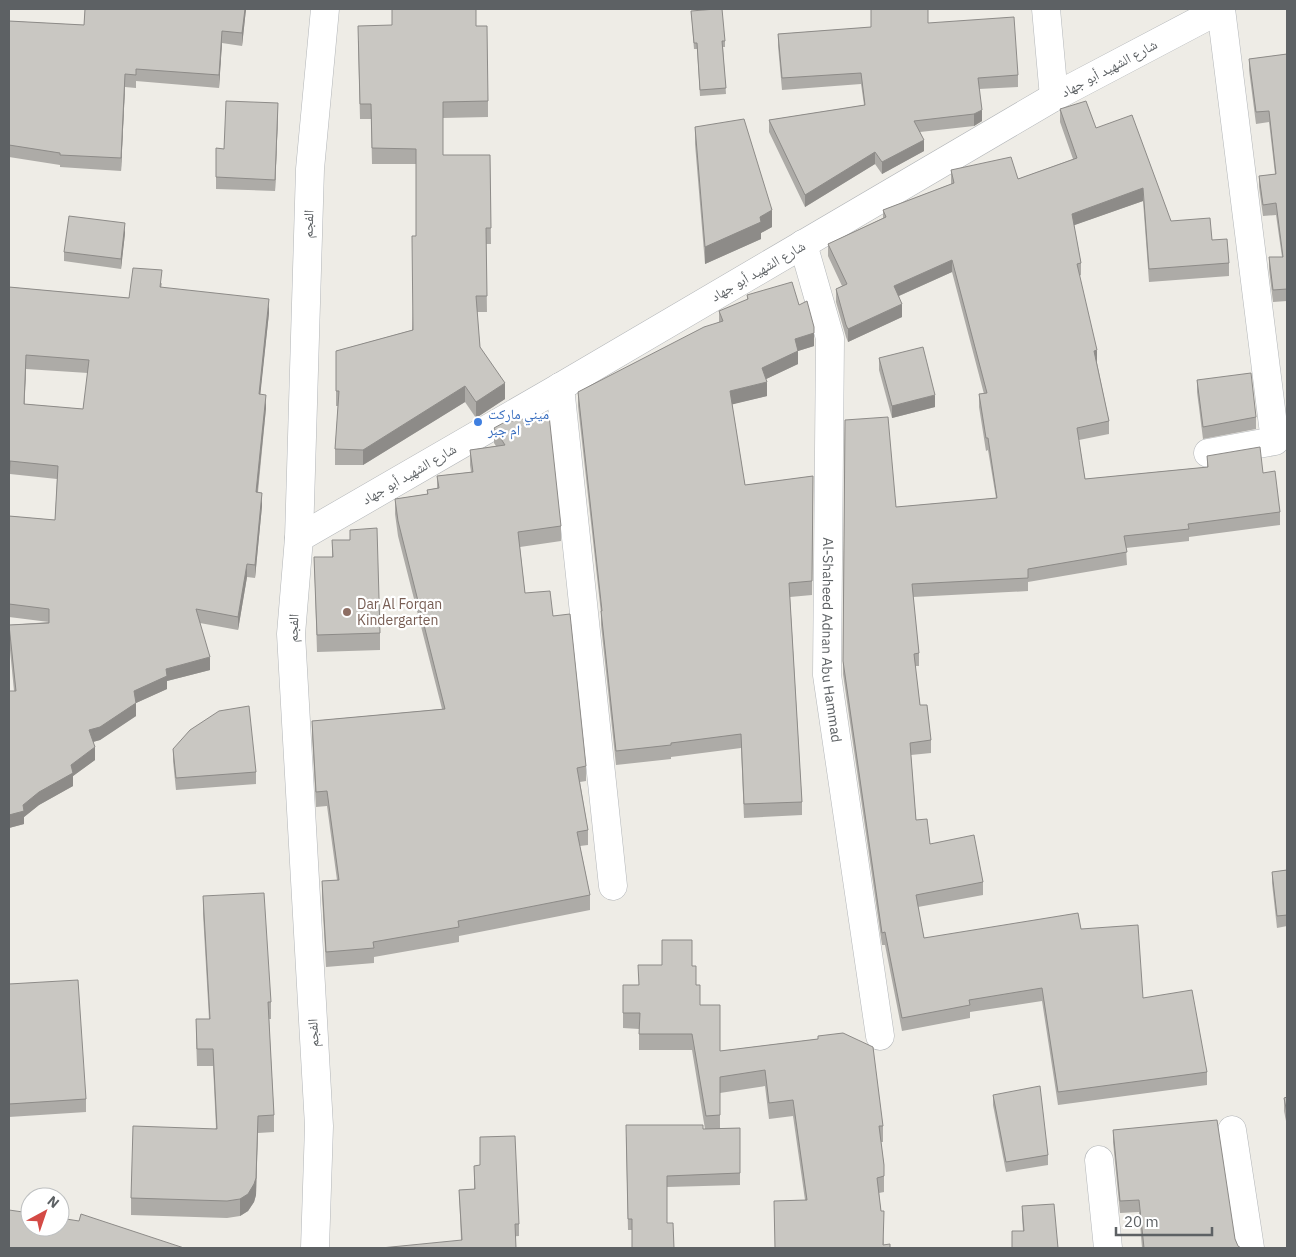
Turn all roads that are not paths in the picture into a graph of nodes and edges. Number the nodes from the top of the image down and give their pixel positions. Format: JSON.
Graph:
{"nodes":[{"id":1,"x":326,"y":9,"type":"edge"},
{"id":2,"x":1046,"y":9,"type":"edge"},
{"id":3,"x":1221,"y":9,"type":"edge"},
{"id":4,"x":1054,"y":97,"type":"junction"},
{"id":5,"x":803,"y":244,"type":"junction"},
{"id":6,"x":560,"y":387,"type":"junction"},
{"id":7,"x":1208,"y":454,"type":"edge"},
{"id":8,"x":299,"y":538,"type":"junction"},
{"id":9,"x":613,"y":886,"type":"dead end"},
{"id":10,"x":880,"y":1036,"type":"dead end"},
{"id":11,"x":1232,"y":1130,"type":"dead end"},
{"id":12,"x":1099,"y":1160,"type":"dead end"},
{"id":13,"x":315,"y":1248,"type":"edge"},
{"id":14,"x":1108,"y":1248,"type":"edge"},
{"id":15,"x":1250,"y":1248,"type":"edge"}],
"edges":[{"from":1,"to":8,"type":"street","name":"الفجم"},
{"from":2,"to":4,"type":"street"},
{"from":3,"to":4,"type":"street","name":"شارع الشهيد أبو جهاد"},
{"from":3,"to":7,"type":"street"},
{"from":4,"to":5,"type":"street","name":"شارع الشهيد أبو جهاد"},
{"from":5,"to":6,"type":"street","name":"شارع الشهيد أبو جهاد"},
{"from":5,"to":10,"type":"street","name":"Al-Shaheed Adnan Abu Hammad"},
{"from":6,"to":8,"type":"street","name":"شارع الشهيد أبو جهاد"},
{"from":6,"to":9,"type":"street"},
{"from":8,"to":13,"type":"street","name":"الفجم"},
{"from":11,"to":15,"type":"street"},
{"from":12,"to":14,"type":"street"}]}
